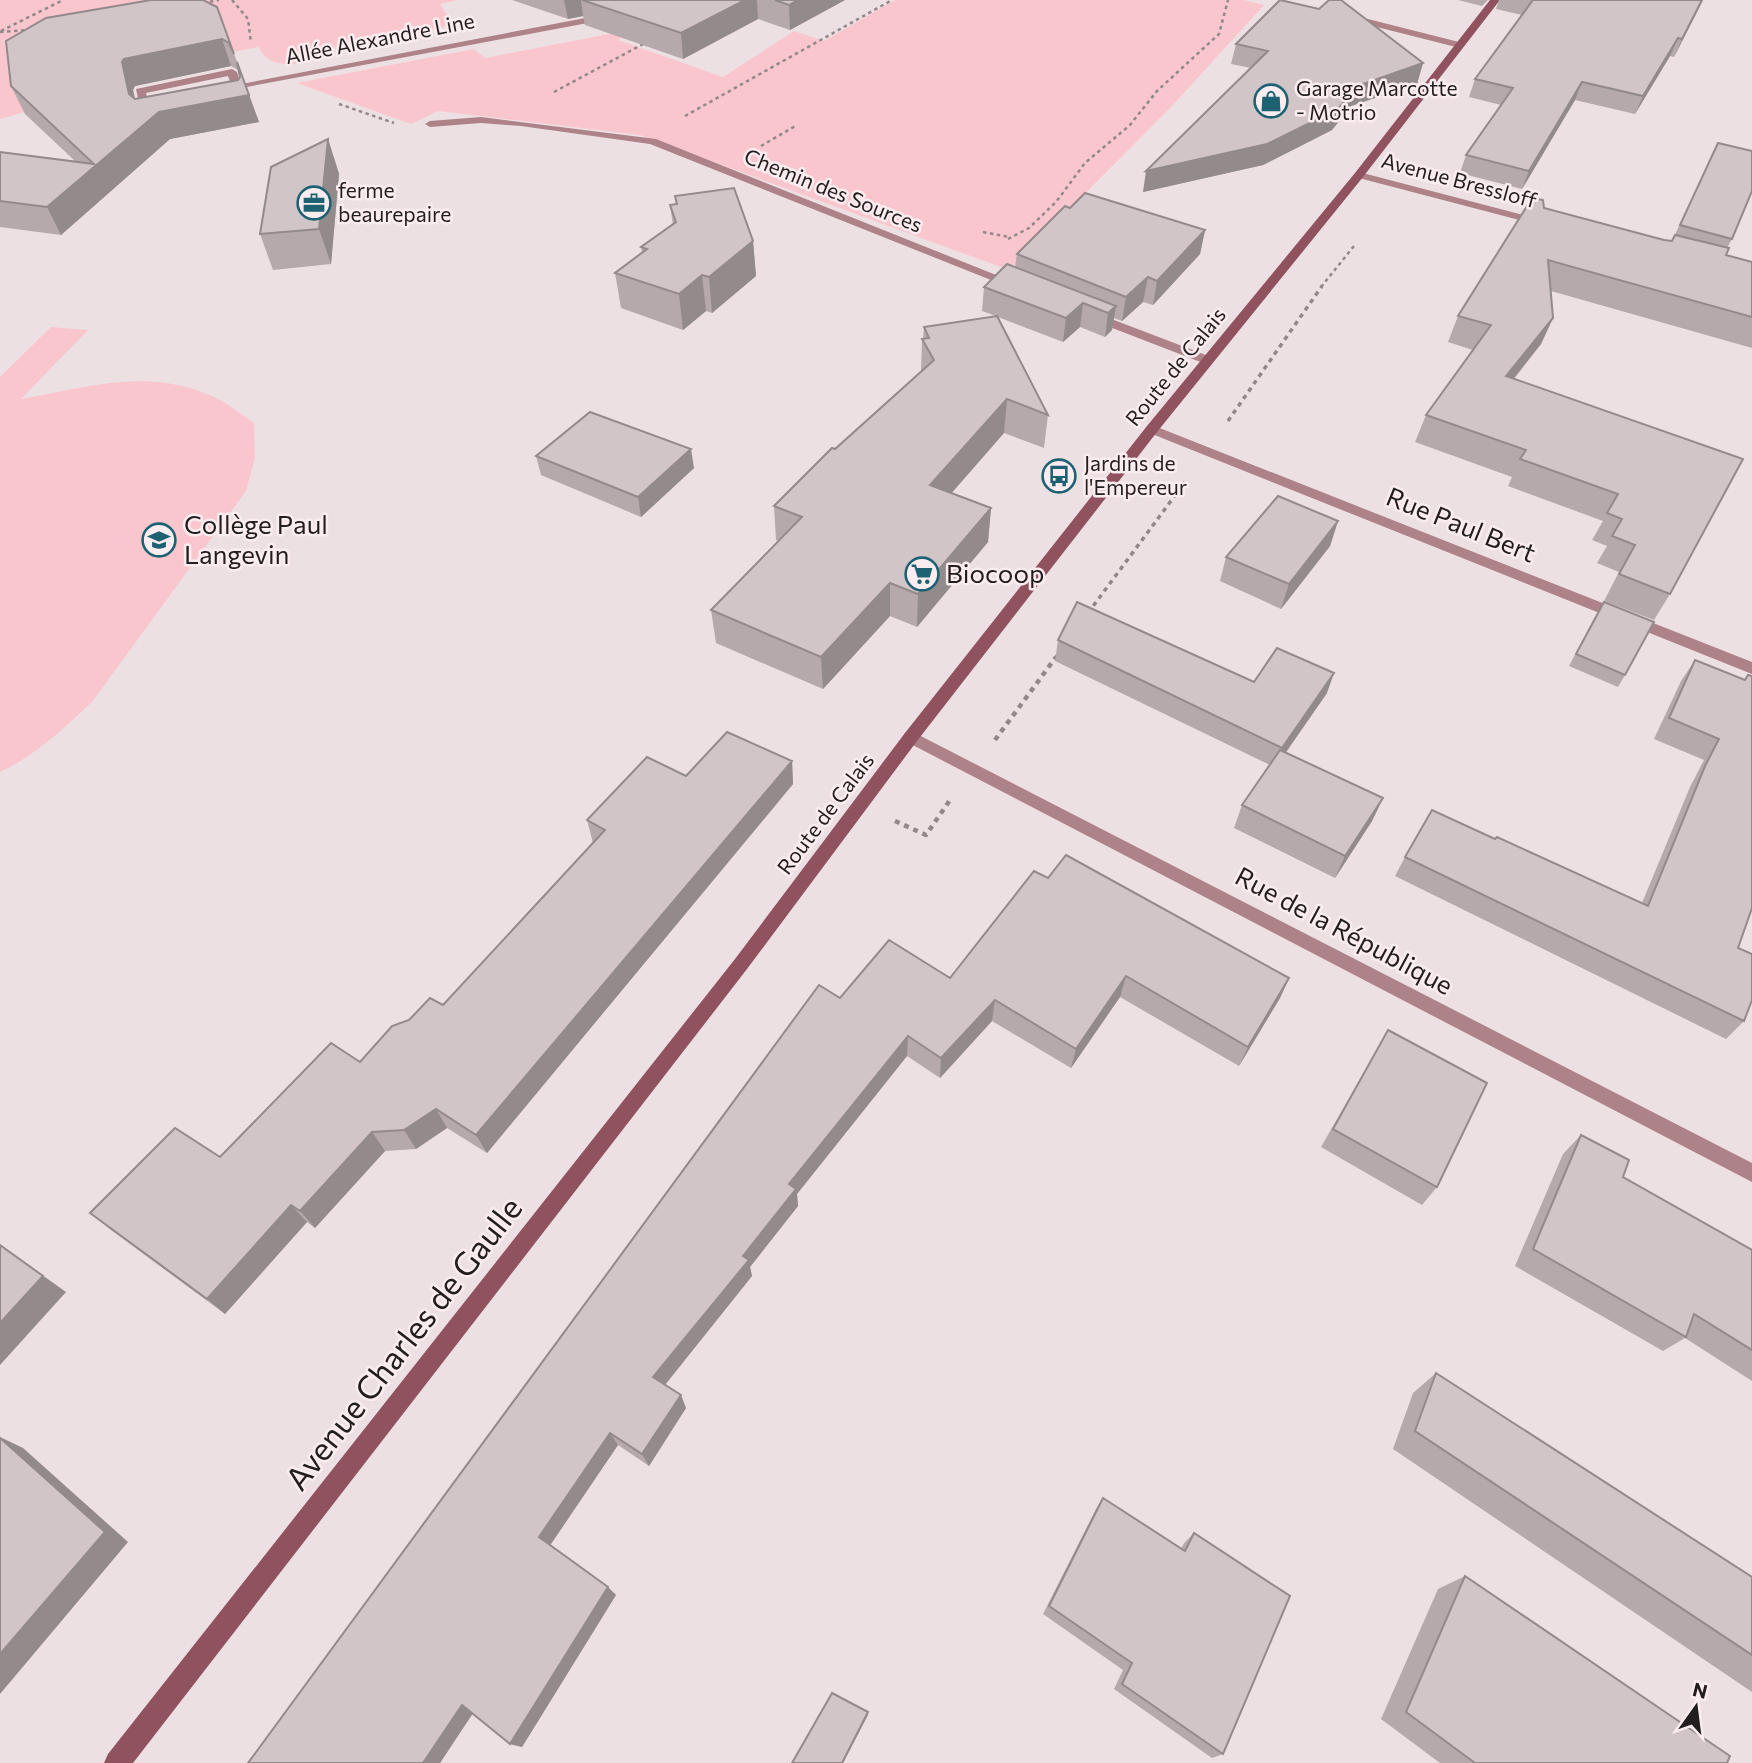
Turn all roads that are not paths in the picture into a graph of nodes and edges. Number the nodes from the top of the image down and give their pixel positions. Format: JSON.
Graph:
{"nodes":[{"id":1,"x":1495,"y":0,"type":"edge"},
{"id":2,"x":646,"y":9,"type":"edge"},
{"id":3,"x":1333,"y":13,"type":"edge"},
{"id":4,"x":1460,"y":45,"type":"junction"},
{"id":5,"x":236,"y":86,"type":"junction"},
{"id":6,"x":429,"y":124,"type":"dead end"},
{"id":7,"x":1359,"y":175,"type":"junction"},
{"id":8,"x":1549,"y":225,"type":"edge"},
{"id":9,"x":1029,"y":290,"type":"edge"},
{"id":10,"x":1080,"y":310,"type":"edge"},
{"id":11,"x":1207,"y":360,"type":"junction"},
{"id":12,"x":1152,"y":429,"type":"junction"},
{"id":13,"x":1752,"y":668,"type":"edge"},
{"id":14,"x":911,"y":737,"type":"junction"},
{"id":15,"x":741,"y":964,"type":"joint"},
{"id":16,"x":1752,"y":1173,"type":"edge"},
{"id":17,"x":117,"y":1763,"type":"edge"}],
"edges":[{"from":1,"to":4,"type":"main road","name":"Route de Calais"},
{"from":2,"to":5,"type":"street","name":"Allée Alexandre Line"},
{"from":3,"to":4,"type":"street"},
{"from":4,"to":7,"type":"main road","name":"Route de Calais"},
{"from":5,"to":5,"type":"street"},
{"from":6,"to":9,"type":"street","name":"Chemin des Sources"},
{"from":7,"to":8,"type":"street","name":"Avenue Bressloff"},
{"from":7,"to":11,"type":"main road","name":"Route de Calais"},
{"from":10,"to":11,"type":"street"},
{"from":11,"to":12,"type":"main road","name":"Route de Calais"},
{"from":12,"to":13,"type":"street","name":"Rue Paul Bert"},
{"from":12,"to":14,"type":"main road","name":"Route de Calais"},
{"from":14,"to":15,"type":"main road","name":"Route de Calais"},
{"from":14,"to":16,"type":"street","name":"Rue de la République"},
{"from":15,"to":17,"type":"main road","name":"Avenue Charles de Gaulle"}]}
